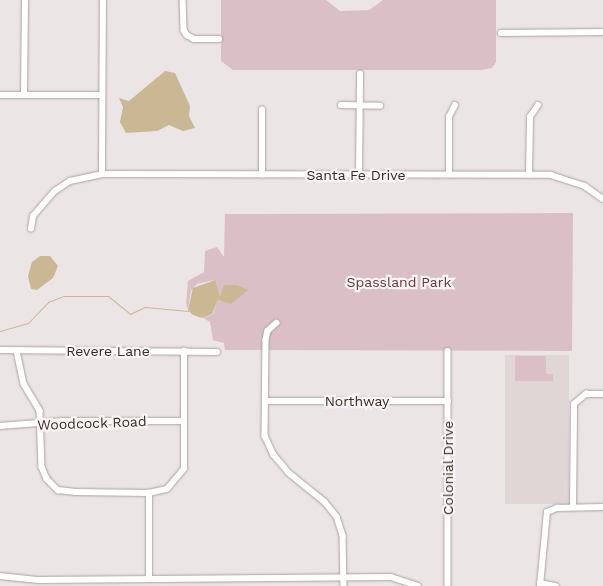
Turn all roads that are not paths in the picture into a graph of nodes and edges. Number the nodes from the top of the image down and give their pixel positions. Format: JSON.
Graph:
{"nodes":[{"id":1,"x":25,"y":0,"type":"edge"},
{"id":2,"x":103,"y":0,"type":"edge"},
{"id":3,"x":184,"y":0,"type":"edge"},
{"id":4,"x":603,"y":32,"type":"edge"},
{"id":5,"x":501,"y":33,"type":"dead end"},
{"id":6,"x":219,"y":38,"type":"dead end"},
{"id":7,"x":360,"y":74,"type":"dead end"},
{"id":8,"x":0,"y":95,"type":"edge"},
{"id":9,"x":24,"y":95,"type":"junction"},
{"id":10,"x":102,"y":95,"type":"junction"},
{"id":11,"x":341,"y":105,"type":"dead end"},
{"id":12,"x":455,"y":105,"type":"dead end"},
{"id":13,"x":538,"y":105,"type":"dead end"},
{"id":14,"x":360,"y":106,"type":"junction"},
{"id":15,"x":380,"y":106,"type":"dead end"},
{"id":16,"x":262,"y":110,"type":"dead end"},
{"id":17,"x":102,"y":174,"type":"junction"},
{"id":18,"x":449,"y":174,"type":"junction"},
{"id":19,"x":262,"y":175,"type":"junction"},
{"id":20,"x":359,"y":175,"type":"junction"},
{"id":21,"x":529,"y":175,"type":"junction"},
{"id":22,"x":603,"y":199,"type":"edge"},
{"id":23,"x":31,"y":228,"type":"dead end"},
{"id":24,"x":276,"y":323,"type":"dead end"},
{"id":25,"x":0,"y":350,"type":"edge"},
{"id":26,"x":17,"y":351,"type":"junction"},
{"id":27,"x":448,"y":351,"type":"dead end"},
{"id":28,"x":184,"y":352,"type":"junction"},
{"id":29,"x":217,"y":352,"type":"dead end"},
{"id":30,"x":603,"y":394,"type":"edge"},
{"id":31,"x":266,"y":401,"type":"junction"},
{"id":32,"x":448,"y":401,"type":"junction"},
{"id":33,"x":184,"y":421,"type":"junction"},
{"id":34,"x":42,"y":423,"type":"junction"},
{"id":35,"x":0,"y":426,"type":"edge"},
{"id":36,"x":149,"y":493,"type":"junction"},
{"id":37,"x":573,"y":507,"type":"junction"},
{"id":38,"x":603,"y":507,"type":"edge"},
{"id":39,"x":0,"y":576,"type":"edge"},
{"id":40,"x":344,"y":577,"type":"junction"},
{"id":41,"x":148,"y":578,"type":"junction"},
{"id":42,"x":216,"y":578,"type":"junction"},
{"id":43,"x":447,"y":585,"type":"edge"},
{"id":44,"x":540,"y":585,"type":"edge"},
{"id":45,"x":216,"y":586,"type":"edge"},
{"id":46,"x":344,"y":586,"type":"edge"},
{"id":47,"x":418,"y":586,"type":"edge"},
{"id":48,"x":556,"y":586,"type":"edge"}],
"edges":[{"from":1,"to":9,"type":"street"},
{"from":2,"to":10,"type":"street"},
{"from":3,"to":6,"type":"street"},
{"from":4,"to":5,"type":"street"},
{"from":7,"to":14,"type":"street"},
{"from":8,"to":9,"type":"street"},
{"from":9,"to":10,"type":"street"},
{"from":10,"to":17,"type":"street"},
{"from":11,"to":14,"type":"street"},
{"from":12,"to":18,"type":"street"},
{"from":13,"to":21,"type":"street"},
{"from":14,"to":15,"type":"street"},
{"from":14,"to":20,"type":"street"},
{"from":16,"to":19,"type":"street"},
{"from":17,"to":19,"type":"street","name":"Santa Fe Drive"},
{"from":17,"to":23,"type":"street","name":"Santa Fe Drive"},
{"from":18,"to":20,"type":"street","name":"Santa Fe Drive"},
{"from":18,"to":21,"type":"street","name":"Santa Fe Drive"},
{"from":19,"to":20,"type":"street","name":"Santa Fe Drive"},
{"from":21,"to":22,"type":"street","name":"Santa Fe Drive"},
{"from":24,"to":31,"type":"street"},
{"from":25,"to":26,"type":"street","name":"Revere Lane"},
{"from":26,"to":28,"type":"street","name":"Revere Lane"},
{"from":26,"to":34,"type":"street"},
{"from":27,"to":32,"type":"street","name":"Colonial Drive"},
{"from":28,"to":29,"type":"street","name":"Revere Lane"},
{"from":28,"to":33,"type":"street"},
{"from":30,"to":37,"type":"street"},
{"from":31,"to":32,"type":"street","name":"Northway"},
{"from":31,"to":40,"type":"street"},
{"from":32,"to":43,"type":"street","name":"Colonial Drive"},
{"from":33,"to":34,"type":"street","name":"Woodcock Road"},
{"from":33,"to":36,"type":"street"},
{"from":34,"to":35,"type":"street","name":"Woodcock Road"},
{"from":34,"to":36,"type":"street"},
{"from":36,"to":41,"type":"street"},
{"from":37,"to":38,"type":"street"},
{"from":37,"to":44,"type":"street"},
{"from":39,"to":41,"type":"street"},
{"from":40,"to":42,"type":"street"},
{"from":40,"to":46,"type":"street"},
{"from":40,"to":47,"type":"street"},
{"from":41,"to":42,"type":"street"},
{"from":42,"to":45,"type":"street"},
{"from":44,"to":48,"type":"street"}]}
